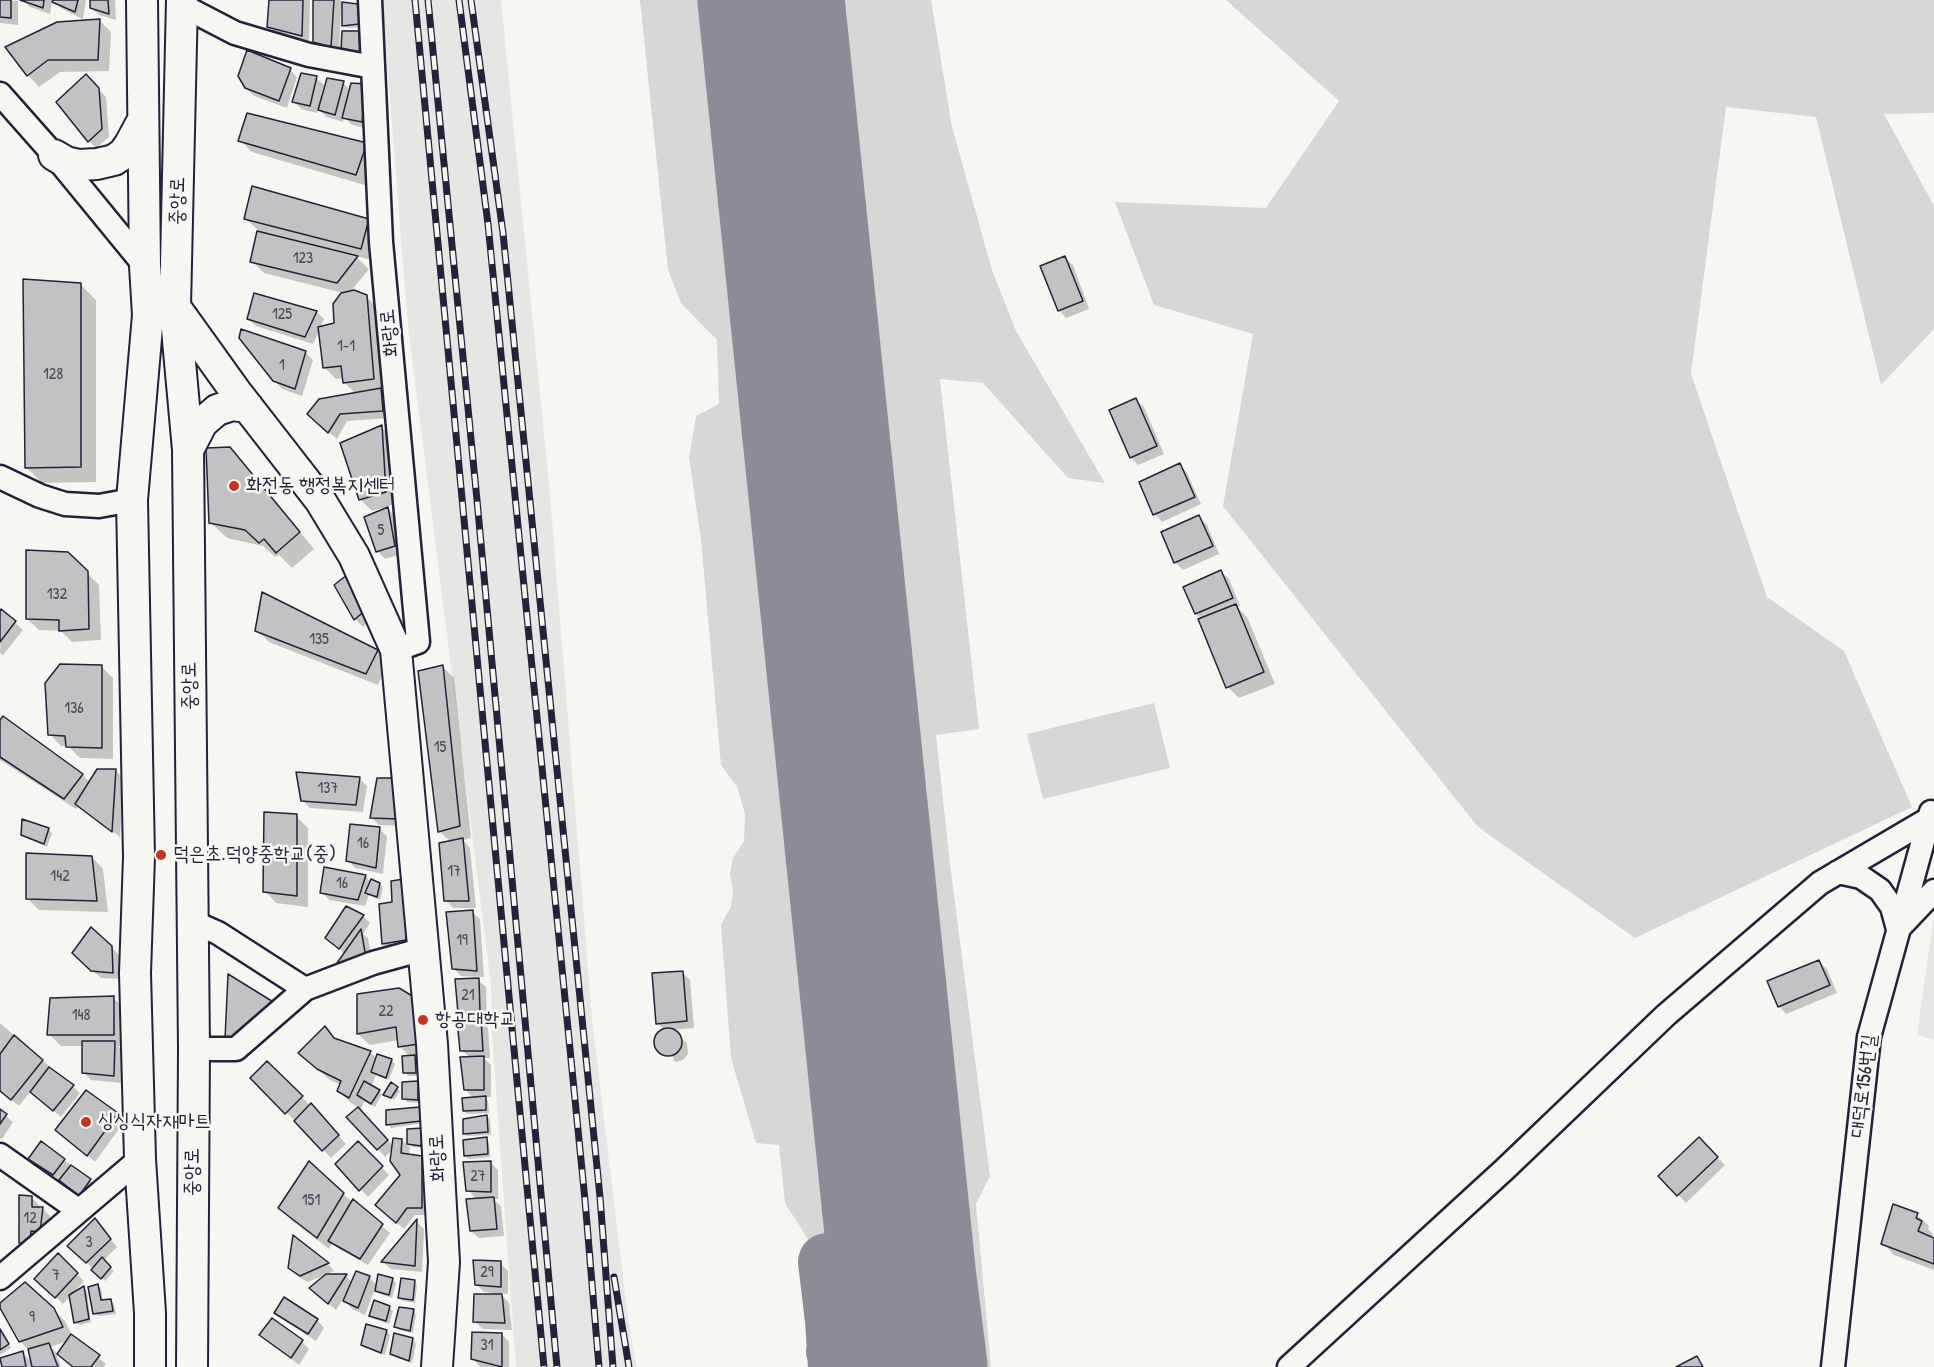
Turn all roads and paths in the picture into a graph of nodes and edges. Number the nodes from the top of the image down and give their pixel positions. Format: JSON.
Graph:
{"nodes":[{"id":1,"x":142,"y":0,"type":"edge"},
{"id":2,"x":370,"y":0,"type":"edge"},
{"id":3,"x":182,"y":3,"type":"edge"},
{"id":4,"x":373,"y":67,"type":"junction"},
{"id":5,"x":0,"y":94,"type":"edge"},
{"id":6,"x":143,"y":120,"type":"junction"},
{"id":7,"x":54,"y":155,"type":"junction"},
{"id":8,"x":145,"y":266,"type":"junction"},
{"id":9,"x":175,"y":307,"type":"junction"},
{"id":10,"x":248,"y":407,"type":"junction"},
{"id":11,"x":188,"y":450,"type":"junction"},
{"id":12,"x":0,"y":477,"type":"edge"},
{"id":13,"x":132,"y":500,"type":"junction"},
{"id":14,"x":396,"y":650,"type":"junction"},
{"id":15,"x":1932,"y":813,"type":"edge"},
{"id":16,"x":1838,"y":872,"type":"junction"},
{"id":17,"x":1934,"y":891,"type":"edge"},
{"id":18,"x":193,"y":922,"type":"junction"},
{"id":19,"x":1898,"y":929,"type":"junction"},
{"id":20,"x":424,"y":950,"type":"junction"},
{"id":21,"x":305,"y":989,"type":"junction"},
{"id":22,"x":194,"y":1049,"type":"junction"},
{"id":23,"x":0,"y":1155,"type":"edge"},
{"id":24,"x":140,"y":1159,"type":"junction"},
{"id":25,"x":78,"y":1210,"type":"junction"},
{"id":26,"x":0,"y":1278,"type":"edge"},
{"id":27,"x":150,"y":1367,"type":"edge"},
{"id":28,"x":192,"y":1367,"type":"edge"},
{"id":29,"x":437,"y":1367,"type":"edge"},
{"id":30,"x":1289,"y":1367,"type":"edge"},
{"id":31,"x":1833,"y":1367,"type":"edge"}],
"edges":[{"from":1,"to":6,"type":"main road","name":"중앙로"},
{"from":2,"to":4,"type":"street","name":"화랑로"},
{"from":3,"to":4,"type":"street","name":"중앙로"},
{"from":3,"to":9,"type":"main road","name":"중앙로"},
{"from":4,"to":14,"type":"street","name":"화랑로"},
{"from":5,"to":7,"type":"street"},
{"from":6,"to":7,"type":"main road"},
{"from":6,"to":8,"type":"main road","name":"중앙로"},
{"from":7,"to":8,"type":"street"},
{"from":8,"to":9,"type":"main road","name":"화랑로"},
{"from":8,"to":13,"type":"main road","name":"중앙로"},
{"from":9,"to":10,"type":"main road","name":"화랑로"},
{"from":9,"to":11,"type":"main road","name":"중앙로"},
{"from":10,"to":11,"type":"main road"},
{"from":10,"to":14,"type":"main road","name":"화랑로"},
{"from":11,"to":18,"type":"main road","name":"중앙로"},
{"from":12,"to":13,"type":"street"},
{"from":13,"to":24,"type":"main road","name":"중앙로"},
{"from":14,"to":20,"type":"main road","name":"화랑로"},
{"from":15,"to":16,"type":"street"},
{"from":15,"to":19,"type":"street","name":"대덕로156번길"},
{"from":16,"to":19,"type":"street"},
{"from":16,"to":30,"type":"street"},
{"from":17,"to":19,"type":"street"},
{"from":18,"to":21,"type":"street"},
{"from":18,"to":22,"type":"main road","name":"중앙로"},
{"from":19,"to":31,"type":"street","name":"대덕로156번길"},
{"from":20,"to":21,"type":"street"},
{"from":20,"to":29,"type":"main road","name":"화랑로"},
{"from":21,"to":22,"type":"street"},
{"from":22,"to":28,"type":"main road","name":"중앙로"},
{"from":23,"to":25,"type":"street"},
{"from":24,"to":25,"type":"street"},
{"from":24,"to":27,"type":"main road","name":"중앙로"},
{"from":25,"to":26,"type":"street"}]}
